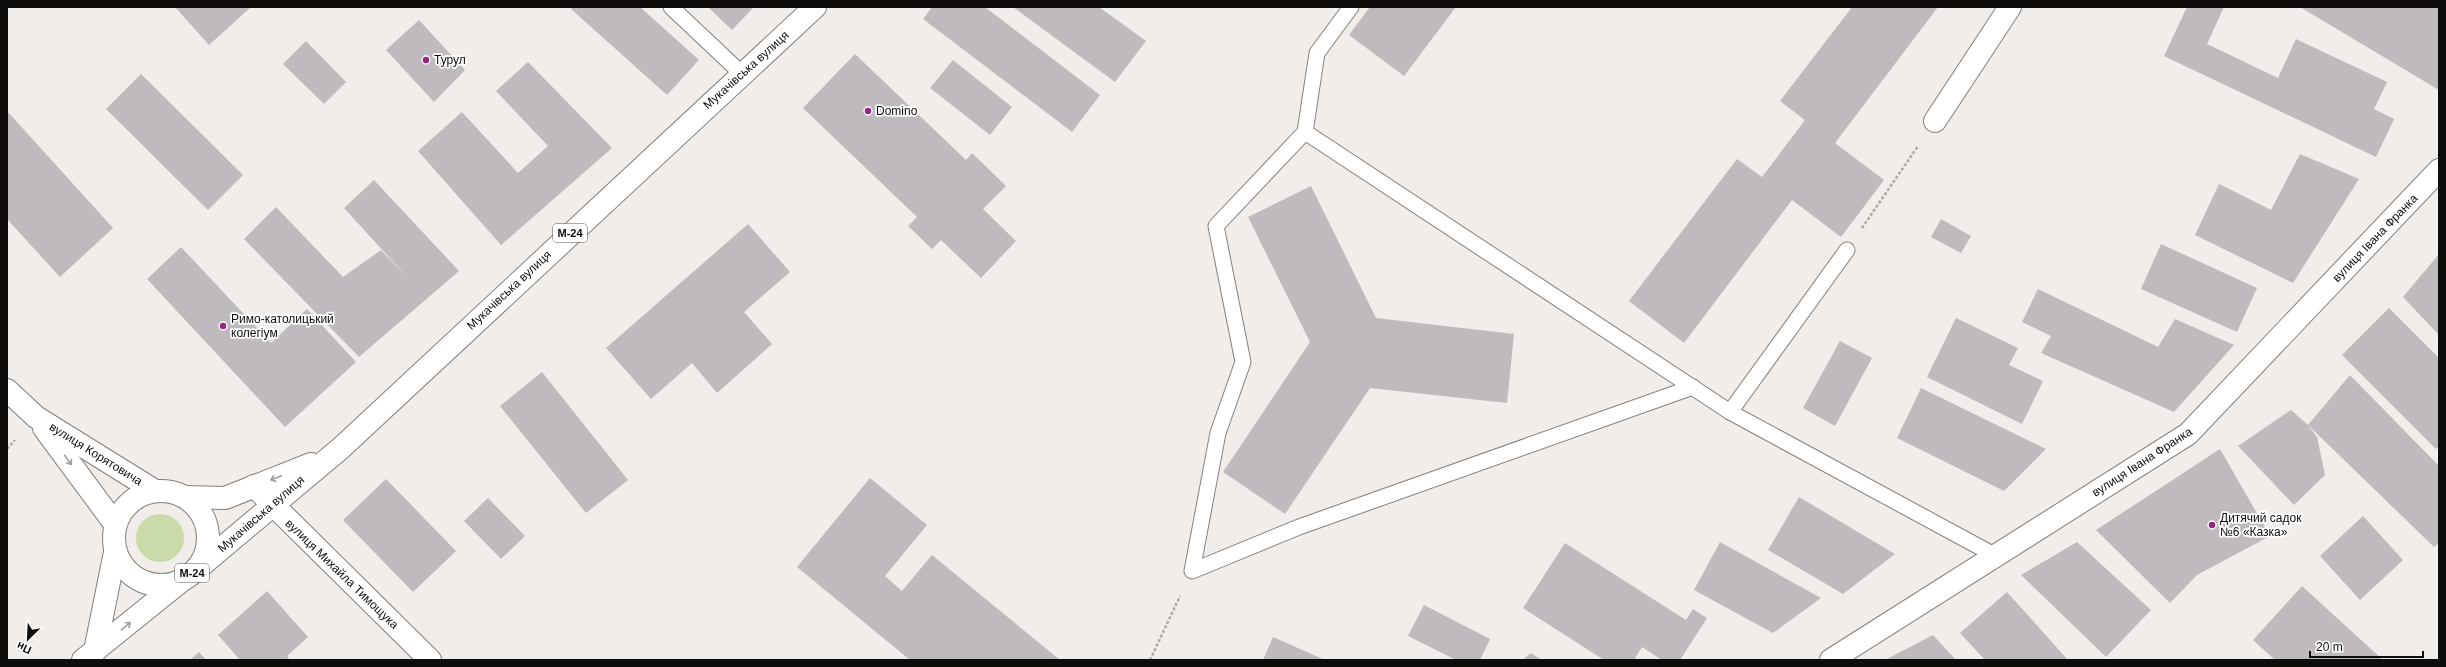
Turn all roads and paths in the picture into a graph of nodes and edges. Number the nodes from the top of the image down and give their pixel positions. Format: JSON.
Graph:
{"nodes":[{"id":1,"x":671,"y":7,"type":"edge"},
{"id":2,"x":815,"y":7,"type":"edge"},
{"id":3,"x":1351,"y":7,"type":"edge"},
{"id":4,"x":2010,"y":7,"type":"edge"},
{"id":5,"x":742,"y":74,"type":"junction"},
{"id":6,"x":1935,"y":121,"type":"joint"},
{"id":7,"x":1305,"y":132,"type":"junction"},
{"id":8,"x":2439,"y":170,"type":"edge"},
{"id":9,"x":1847,"y":250,"type":"joint"},
{"id":10,"x":1693,"y":387,"type":"junction"},
{"id":11,"x":7,"y":390,"type":"edge"},
{"id":12,"x":1730,"y":412,"type":"junction"},
{"id":13,"x":36,"y":417,"type":"junction"},
{"id":14,"x":20,"y":436,"type":"dead end"},
{"id":15,"x":7,"y":449,"type":"edge"},
{"id":16,"x":326,"y":459,"type":"junction"},
{"id":17,"x":254,"y":486,"type":"junction"},
{"id":18,"x":155,"y":491,"type":"junction"},
{"id":19,"x":184,"y":497,"type":"junction"},
{"id":20,"x":272,"y":505,"type":"junction"},
{"id":21,"x":115,"y":524,"type":"junction"},
{"id":22,"x":115,"y":552,"type":"junction"},
{"id":23,"x":1996,"y":556,"type":"junction"},
{"id":24,"x":1192,"y":570,"type":"junction"},
{"id":25,"x":189,"y":575,"type":"junction"},
{"id":26,"x":89,"y":655,"type":"edge"},
{"id":27,"x":430,"y":660,"type":"edge"},
{"id":28,"x":1150,"y":660,"type":"edge"},
{"id":29,"x":1831,"y":660,"type":"edge"}],
"edges":[{"from":1,"to":5,"type":"lane"},
{"from":2,"to":5,"type":"main road","name":"Мукачівська вулиця","number":"М-24"},
{"from":3,"to":7,"type":"lane"},
{"from":4,"to":6,"type":"main road"},
{"from":5,"to":16,"type":"main road","name":"Мукачівська вулиця","number":"М-24"},
{"from":6,"to":9,"type":"path"},
{"from":7,"to":10,"type":"lane"},
{"from":7,"to":24,"type":"lane"},
{"from":8,"to":23,"type":"main road","name":"вулиця Івана Франка"},
{"from":9,"to":12,"type":"lane"},
{"from":10,"to":12,"type":"lane"},
{"from":10,"to":24,"type":"lane"},
{"from":11,"to":13,"type":"main road","name":"вулиця Корятовича"},
{"from":12,"to":23,"type":"lane"},
{"from":13,"to":18,"type":"main road","name":"вулиця Корятовича"},
{"from":13,"to":21,"type":"main road","name":"вулиця Корятовича","one_way":true},
{"from":14,"to":15,"type":"path"},
{"from":16,"to":17,"type":"main road","name":"Мукачівська вулиця","number":"М-24","one_way":true},
{"from":16,"to":20,"type":"main road","name":"Мукачівська вулиця","number":"М-24"},
{"from":17,"to":19,"type":"main road","name":"Мукачівська вулиця","number":"М-24"},
{"from":17,"to":20,"type":"main road","name":"вулиця Михайла Тимощука"},
{"from":18,"to":19,"type":"main road","number":"М-24"},
{"from":18,"to":21,"type":"main road","number":"М-24"},
{"from":19,"to":25,"type":"main road","number":"М-24"},
{"from":20,"to":25,"type":"main road","name":"Мукачівська вулиця","number":"М-24"},
{"from":20,"to":27,"type":"main road","name":"вулиця Михайла Тимощука"},
{"from":21,"to":22,"type":"main road","number":"М-24"},
{"from":22,"to":25,"type":"main road","number":"М-24"},
{"from":22,"to":26,"type":"main road","name":"Мукачівська вулиця","number":"М-24"},
{"from":23,"to":29,"type":"main road","name":"вулиця Івана Франка"},
{"from":24,"to":28,"type":"path"},
{"from":26,"to":25,"type":"main road","name":"Мукачівська вулиця","number":"М-24","one_way":true}]}
